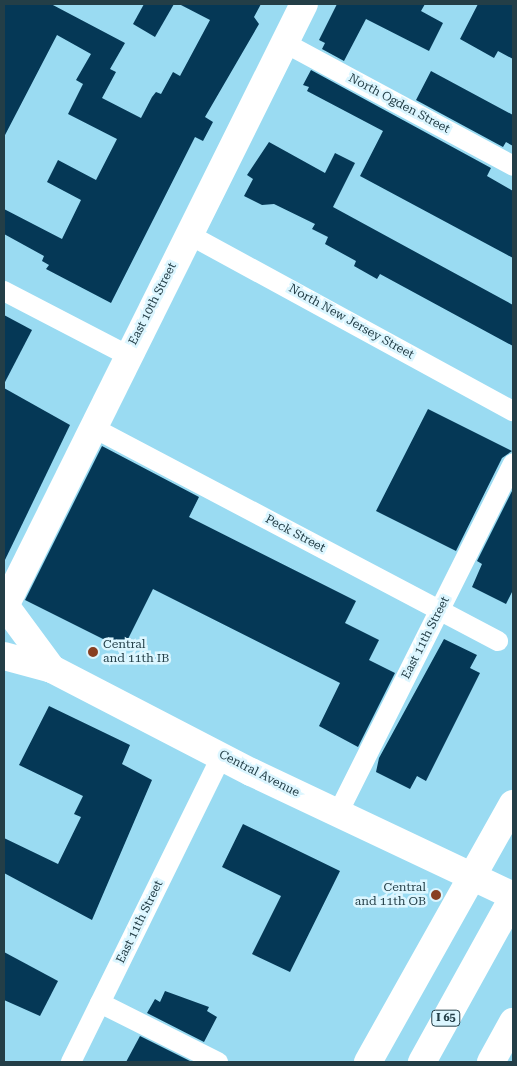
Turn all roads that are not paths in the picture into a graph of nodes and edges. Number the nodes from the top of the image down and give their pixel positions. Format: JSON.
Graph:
{"nodes":[{"id":1,"x":304,"y":4,"type":"edge"},
{"id":2,"x":285,"y":42,"type":"junction"},
{"id":3,"x":513,"y":166,"type":"edge"},
{"id":4,"x":188,"y":234,"type":"junction"},
{"id":5,"x":4,"y":291,"type":"edge"},
{"id":6,"x":127,"y":355,"type":"junction"},
{"id":7,"x":513,"y":411,"type":"edge"},
{"id":8,"x":92,"y":427,"type":"junction"},
{"id":9,"x":513,"y":463,"type":"edge"},
{"id":10,"x":4,"y":605,"type":"edge"},
{"id":11,"x":439,"y":610,"type":"junction"},
{"id":12,"x":4,"y":636,"type":"edge"},
{"id":13,"x":498,"y":641,"type":"dead end"},
{"id":14,"x":4,"y":656,"type":"edge"},
{"id":15,"x":52,"y":669,"type":"junction"},
{"id":16,"x":222,"y":755,"type":"junction"},
{"id":17,"x":511,"y":808,"type":"edge"},
{"id":18,"x":338,"y":812,"type":"junction"},
{"id":19,"x":513,"y":897,"type":"edge"},
{"id":20,"x":100,"y":1003,"type":"junction"},
{"id":21,"x":513,"y":1022,"type":"edge"},
{"id":22,"x":71,"y":1062,"type":"edge"},
{"id":23,"x":218,"y":1062,"type":"edge"},
{"id":24,"x":368,"y":1062,"type":"edge"},
{"id":25,"x":422,"y":1062,"type":"edge"},
{"id":26,"x":491,"y":1062,"type":"edge"}],
"edges":[{"from":1,"to":2,"type":"main road","name":"East 10th Street"},
{"from":2,"to":3,"type":"street","name":"North Ogden Street"},
{"from":2,"to":4,"type":"main road","name":"East 10th Street"},
{"from":4,"to":6,"type":"main road","name":"East 10th Street"},
{"from":4,"to":7,"type":"street","name":"North New Jersey Street"},
{"from":5,"to":6,"type":"street"},
{"from":6,"to":8,"type":"main road","name":"East 10th Street"},
{"from":8,"to":10,"type":"main road","name":"East 10th Street"},
{"from":8,"to":11,"type":"street","name":"Peck Street"},
{"from":9,"to":11,"type":"street","name":"East 11th Street"},
{"from":10,"to":15,"type":"main road"},
{"from":11,"to":13,"type":"street","name":"Peck Street"},
{"from":11,"to":18,"type":"street","name":"East 11th Street"},
{"from":12,"to":15,"type":"main road"},
{"from":14,"to":15,"type":"main road","name":"Central Avenue"},
{"from":15,"to":16,"type":"main road","name":"Central Avenue"},
{"from":16,"to":18,"type":"main road","name":"Central Avenue"},
{"from":16,"to":20,"type":"street","name":"East 11th Street"},
{"from":17,"to":24,"type":"main road"},
{"from":18,"to":19,"type":"main road","name":"Central Avenue"},
{"from":19,"to":25,"type":"main road","number":"I 65"},
{"from":20,"to":22,"type":"street","name":"East 11th Street"},
{"from":20,"to":23,"type":"street"},
{"from":21,"to":26,"type":"main road"}]}
